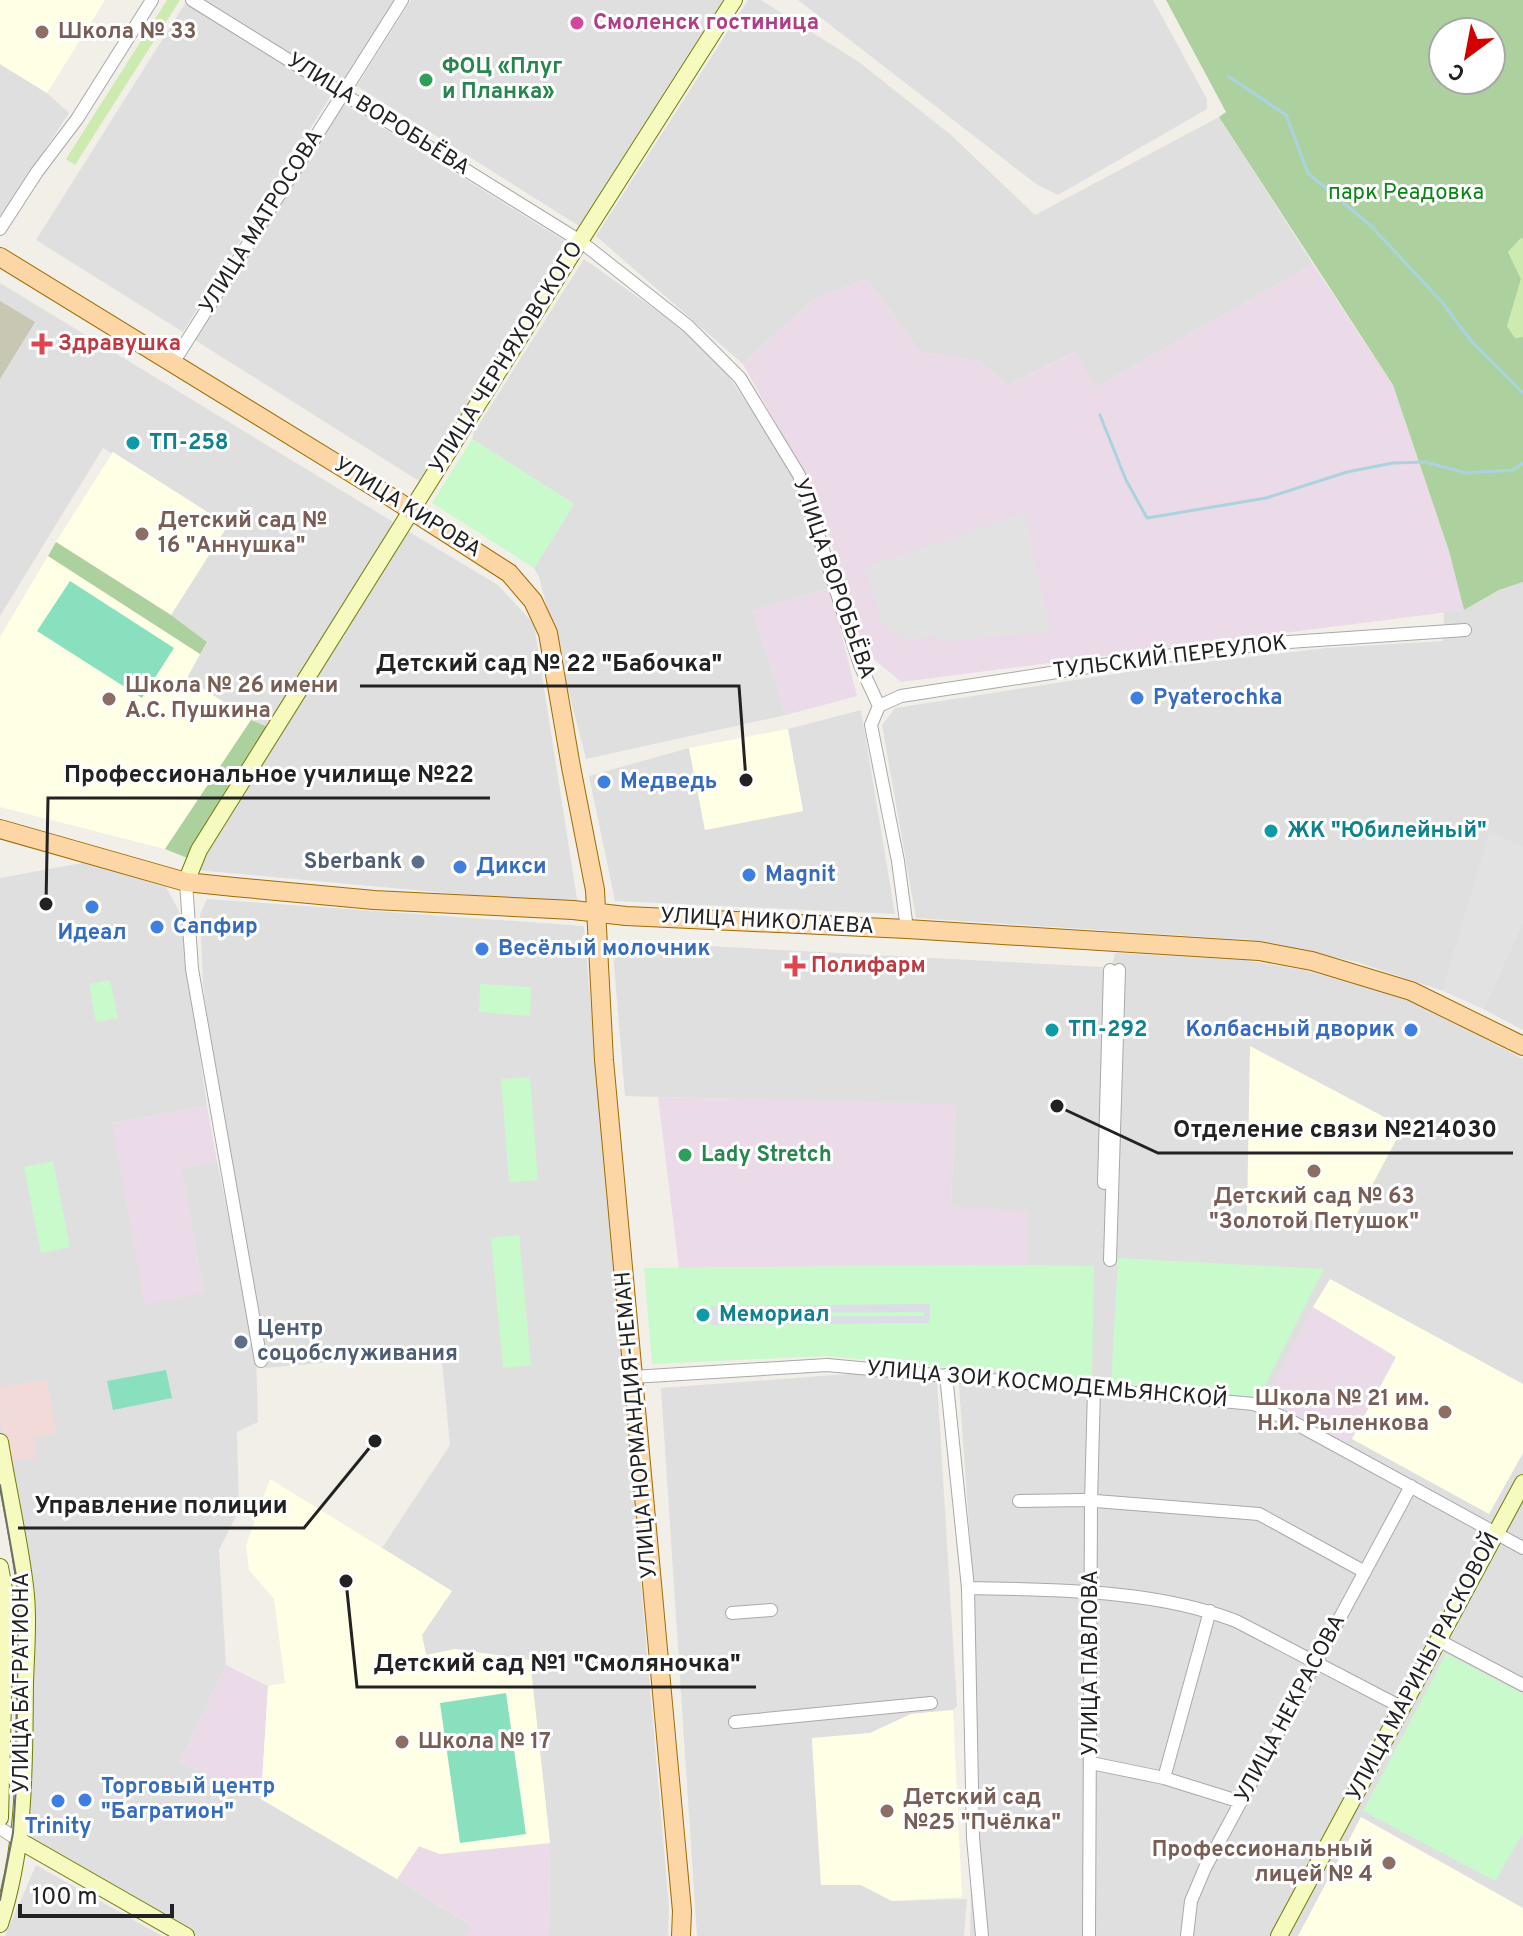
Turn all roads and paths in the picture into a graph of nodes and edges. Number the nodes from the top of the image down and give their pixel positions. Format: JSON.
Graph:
{"nodes":[{"id":1,"x":152,"y":0,"type":"edge"},
{"id":2,"x":192,"y":0,"type":"edge"},
{"id":3,"x":402,"y":0,"type":"edge"},
{"id":4,"x":734,"y":0,"type":"edge"},
{"id":5,"x":343,"y":94,"type":"junction"},
{"id":6,"x":0,"y":229,"type":"edge"},
{"id":7,"x":580,"y":241,"type":"junction"},
{"id":8,"x":0,"y":257,"type":"edge"},
{"id":9,"x":173,"y":363,"type":"junction"},
{"id":10,"x":412,"y":510,"type":"junction"},
{"id":11,"x":1465,"y":630,"type":"dead end"},
{"id":12,"x":879,"y":706,"type":"junction"},
{"id":13,"x":0,"y":829,"type":"edge"},
{"id":14,"x":186,"y":882,"type":"junction"},
{"id":15,"x":597,"y":913,"type":"junction"},
{"id":16,"x":907,"y":929,"type":"junction"},
{"id":17,"x":1114,"y":970,"type":"dead end"},
{"id":18,"x":1523,"y":1046,"type":"edge"},
{"id":19,"x":1106,"y":1260,"type":"dead end"},
{"id":20,"x":261,"y":1361,"type":"dead end"},
{"id":21,"x":946,"y":1375,"type":"junction"},
{"id":22,"x":632,"y":1377,"type":"junction"},
{"id":23,"x":1094,"y":1389,"type":"junction"},
{"id":24,"x":0,"y":1442,"type":"edge"},
{"id":25,"x":1523,"y":1483,"type":"edge"},
{"id":26,"x":1411,"y":1486,"type":"junction"},
{"id":27,"x":1019,"y":1501,"type":"dead end"},
{"id":28,"x":1091,"y":1502,"type":"junction"},
{"id":29,"x":1495,"y":1533,"type":"junction"},
{"id":30,"x":1523,"y":1548,"type":"edge"},
{"id":31,"x":0,"y":1567,"type":"edge"},
{"id":32,"x":1365,"y":1572,"type":"junction"},
{"id":33,"x":968,"y":1588,"type":"junction"},
{"id":34,"x":1091,"y":1591,"type":"junction"},
{"id":35,"x":771,"y":1610,"type":"dead end"},
{"id":36,"x":1210,"y":1611,"type":"junction"},
{"id":37,"x":732,"y":1613,"type":"dead end"},
{"id":38,"x":1438,"y":1640,"type":"junction"},
{"id":39,"x":1316,"y":1663,"type":"junction"},
{"id":40,"x":1523,"y":1685,"type":"edge"},
{"id":41,"x":931,"y":1703,"type":"dead end"},
{"id":42,"x":1403,"y":1708,"type":"junction"},
{"id":43,"x":735,"y":1722,"type":"dead end"},
{"id":44,"x":1091,"y":1763,"type":"junction"},
{"id":45,"x":1164,"y":1778,"type":"junction"},
{"id":46,"x":1241,"y":1802,"type":"junction"},
{"id":47,"x":0,"y":1818,"type":"edge"},
{"id":48,"x":0,"y":1828,"type":"edge"},
{"id":49,"x":20,"y":1841,"type":"junction"},
{"id":50,"x":0,"y":1924,"type":"edge"},
{"id":51,"x":186,"y":1936,"type":"edge"},
{"id":52,"x":681,"y":1936,"type":"edge"},
{"id":53,"x":982,"y":1936,"type":"edge"},
{"id":54,"x":1089,"y":1936,"type":"edge"},
{"id":55,"x":1187,"y":1936,"type":"edge"},
{"id":56,"x":1279,"y":1936,"type":"edge"}],
"edges":[{"from":1,"to":6,"type":"street"},
{"from":2,"to":5,"type":"street","name":"УЛИЦА ВОРОБЬЁВА"},
{"from":3,"to":5,"type":"street","name":"УЛИЦА МАТРОСОВА"},
{"from":4,"to":7,"type":"street","name":"УЛИЦА ЧЕРНЯХОВСКОГО"},
{"from":5,"to":7,"type":"street","name":"УЛИЦА ВОРОБЬЁВА"},
{"from":5,"to":9,"type":"street","name":"УЛИЦА МАТРОСОВА"},
{"from":7,"to":10,"type":"street","name":"УЛИЦА ЧЕРНЯХОВСКОГО"},
{"from":7,"to":12,"type":"street","name":"УЛИЦА ВОРОБЬЁВА"},
{"from":8,"to":9,"type":"main road","name":"УЛИЦА КИРОВА"},
{"from":9,"to":10,"type":"main road","name":"УЛИЦА КИРОВА"},
{"from":10,"to":14,"type":"street","name":"УЛИЦА ЧЕРНЯХОВСКОГО"},
{"from":10,"to":15,"type":"main road","name":"УЛИЦА КИРОВА"},
{"from":11,"to":12,"type":"street","name":"ТУЛЬСКИЙ ПЕРЕУЛОК"},
{"from":12,"to":16,"type":"street","name":"УЛИЦА ВОРОБЬЁВА"},
{"from":13,"to":14,"type":"main road","name":"УЛИЦА НИКОЛАЕВА"},
{"from":14,"to":15,"type":"main road","name":"УЛИЦА НИКОЛАЕВА"},
{"from":14,"to":20,"type":"street"},
{"from":15,"to":16,"type":"main road","name":"УЛИЦА НИКОЛАЕВА"},
{"from":15,"to":22,"type":"main road","name":"УЛИЦА НОРМАНДИЯ-НЕМАН"},
{"from":16,"to":18,"type":"main road","name":"УЛИЦА НИКОЛАЕВА"},
{"from":17,"to":19,"type":"street"},
{"from":21,"to":22,"type":"street","name":"УЛИЦА ЗОИ КОСМОДЕМЬЯНСКОЙ"},
{"from":21,"to":23,"type":"street","name":"УЛИЦА ЗОИ КОСМОДЕМЬЯНСКОЙ"},
{"from":21,"to":33,"type":"street"},
{"from":22,"to":52,"type":"main road","name":"УЛИЦА НОРМАНДИЯ-НЕМАН"},
{"from":23,"to":26,"type":"street","name":"УЛИЦА ЗОИ КОСМОДЕМЬЯНСКОЙ"},
{"from":23,"to":28,"type":"street","name":"УЛИЦА ПАВЛОВА"},
{"from":24,"to":49,"type":"street","name":"УЛИЦА БАГРАТИОНА"},
{"from":25,"to":29,"type":"street","name":"УЛИЦА МАРИНЫ РАСКОВОЙ"},
{"from":26,"to":29,"type":"street","name":"УЛИЦА ЗОИ КОСМОДЕМЬЯНСКОЙ"},
{"from":26,"to":32,"type":"street","name":"УЛИЦА НЕКРАСОВА"},
{"from":27,"to":28,"type":"street"},
{"from":28,"to":32,"type":"street"},
{"from":28,"to":34,"type":"street","name":"УЛИЦА ПАВЛОВА"},
{"from":29,"to":30,"type":"street","name":"УЛИЦА ЗОИ КОСМОДЕМЬЯНСКОЙ"},
{"from":29,"to":38,"type":"street","name":"УЛИЦА МАРИНЫ РАСКОВОЙ"},
{"from":31,"to":47,"type":"street","name":"УЛИЦА БАГРАТИОНА"},
{"from":32,"to":39,"type":"street","name":"УЛИЦА НЕКРАСОВА"},
{"from":33,"to":34,"type":"street"},
{"from":33,"to":53,"type":"street"},
{"from":34,"to":36,"type":"street"},
{"from":34,"to":44,"type":"street","name":"УЛИЦА ПАВЛОВА"},
{"from":35,"to":37,"type":"street"},
{"from":36,"to":39,"type":"street"},
{"from":36,"to":45,"type":"street"},
{"from":38,"to":40,"type":"street"},
{"from":38,"to":42,"type":"street","name":"УЛИЦА МАРИНЫ РАСКОВОЙ"},
{"from":39,"to":42,"type":"street"},
{"from":39,"to":46,"type":"street","name":"УЛИЦА НЕКРАСОВА"},
{"from":41,"to":43,"type":"street"},
{"from":42,"to":56,"type":"street","name":"УЛИЦА МАРИНЫ РАСКОВОЙ"},
{"from":44,"to":45,"type":"street"},
{"from":44,"to":54,"type":"street","name":"УЛИЦА ПАВЛОВА"},
{"from":45,"to":46,"type":"street"},
{"from":46,"to":55,"type":"street","name":"УЛИЦА НЕКРАСОВА"},
{"from":48,"to":49,"type":"street"},
{"from":49,"to":50,"type":"street","name":"УЛИЦА БАГРАТИОНА"},
{"from":49,"to":51,"type":"street"}]}
